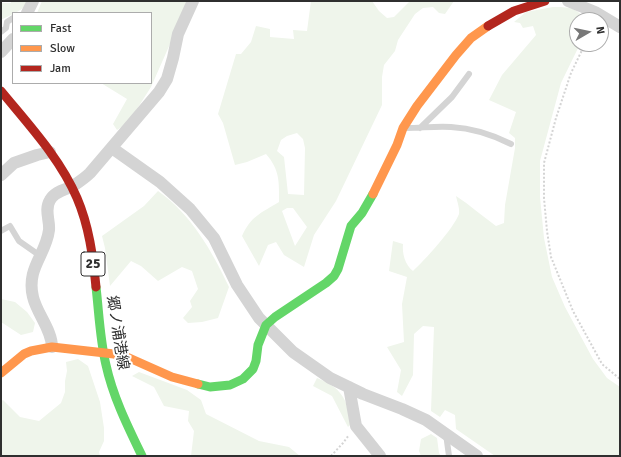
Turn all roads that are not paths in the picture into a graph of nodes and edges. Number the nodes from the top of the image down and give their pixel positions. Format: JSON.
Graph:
{"nodes":[{"id":1,"x":33,"y":1,"type":"edge"},
{"id":2,"x":193,"y":1,"type":"edge"},
{"id":3,"x":545,"y":1,"type":"edge"},
{"id":4,"x":568,"y":1,"type":"edge"},
{"id":5,"x":28,"y":12,"type":"edge"},
{"id":6,"x":12,"y":19,"type":"edge"},
{"id":7,"x":620,"y":27,"type":"edge"},
{"id":8,"x":1,"y":32,"type":"edge"},
{"id":9,"x":12,"y":40,"type":"edge"},
{"id":10,"x":1,"y":52,"type":"edge"},
{"id":11,"x":470,"y":74,"type":"dead end"},
{"id":12,"x":1,"y":91,"type":"edge"},
{"id":13,"x":403,"y":128,"type":"junction"},
{"id":14,"x":420,"y":128,"type":"junction"},
{"id":15,"x":511,"y":144,"type":"dead end"},
{"id":16,"x":112,"y":148,"type":"junction"},
{"id":17,"x":50,"y":152,"type":"junction"},
{"id":18,"x":1,"y":175,"type":"edge"},
{"id":19,"x":71,"y":187,"type":"junction"},
{"id":20,"x":1,"y":231,"type":"edge"},
{"id":21,"x":40,"y":255,"type":"junction"},
{"id":22,"x":266,"y":325,"type":"junction"},
{"id":23,"x":52,"y":347,"type":"junction"},
{"id":24,"x":103,"y":353,"type":"junction"},
{"id":25,"x":1,"y":373,"type":"edge"},
{"id":26,"x":349,"y":387,"type":"junction"},
{"id":27,"x":446,"y":434,"type":"junction"},
{"id":28,"x":142,"y":456,"type":"edge"},
{"id":29,"x":380,"y":456,"type":"edge"},
{"id":30,"x":449,"y":456,"type":"edge"},
{"id":31,"x":477,"y":456,"type":"edge"}],
"edges":[{"from":1,"to":5,"type":"street"},
{"from":2,"to":16,"type":"street"},
{"from":3,"to":13,"type":"street"},
{"from":4,"to":7,"type":"street"},
{"from":6,"to":8,"type":"lane"},
{"from":9,"to":10,"type":"street"},
{"from":11,"to":14,"type":"lane"},
{"from":12,"to":17,"type":"street","name":"郷ノ浦港線","number":"25"},
{"from":13,"to":14,"type":"lane"},
{"from":13,"to":22,"type":"street"},
{"from":14,"to":15,"type":"lane"},
{"from":16,"to":19,"type":"street"},
{"from":16,"to":22,"type":"street"},
{"from":17,"to":18,"type":"street"},
{"from":17,"to":19,"type":"street","name":"郷ノ浦港線","number":"25"},
{"from":19,"to":21,"type":"street"},
{"from":19,"to":24,"type":"street","name":"郷ノ浦港線","number":"25"},
{"from":20,"to":21,"type":"lane"},
{"from":21,"to":23,"type":"street"},
{"from":22,"to":24,"type":"street"},
{"from":22,"to":26,"type":"street"},
{"from":23,"to":24,"type":"street"},
{"from":23,"to":25,"type":"street"},
{"from":24,"to":28,"type":"street","name":"郷ノ浦港線","number":"25"},
{"from":26,"to":27,"type":"street"},
{"from":26,"to":29,"type":"street"},
{"from":27,"to":30,"type":"lane"},
{"from":27,"to":31,"type":"street"}]}
